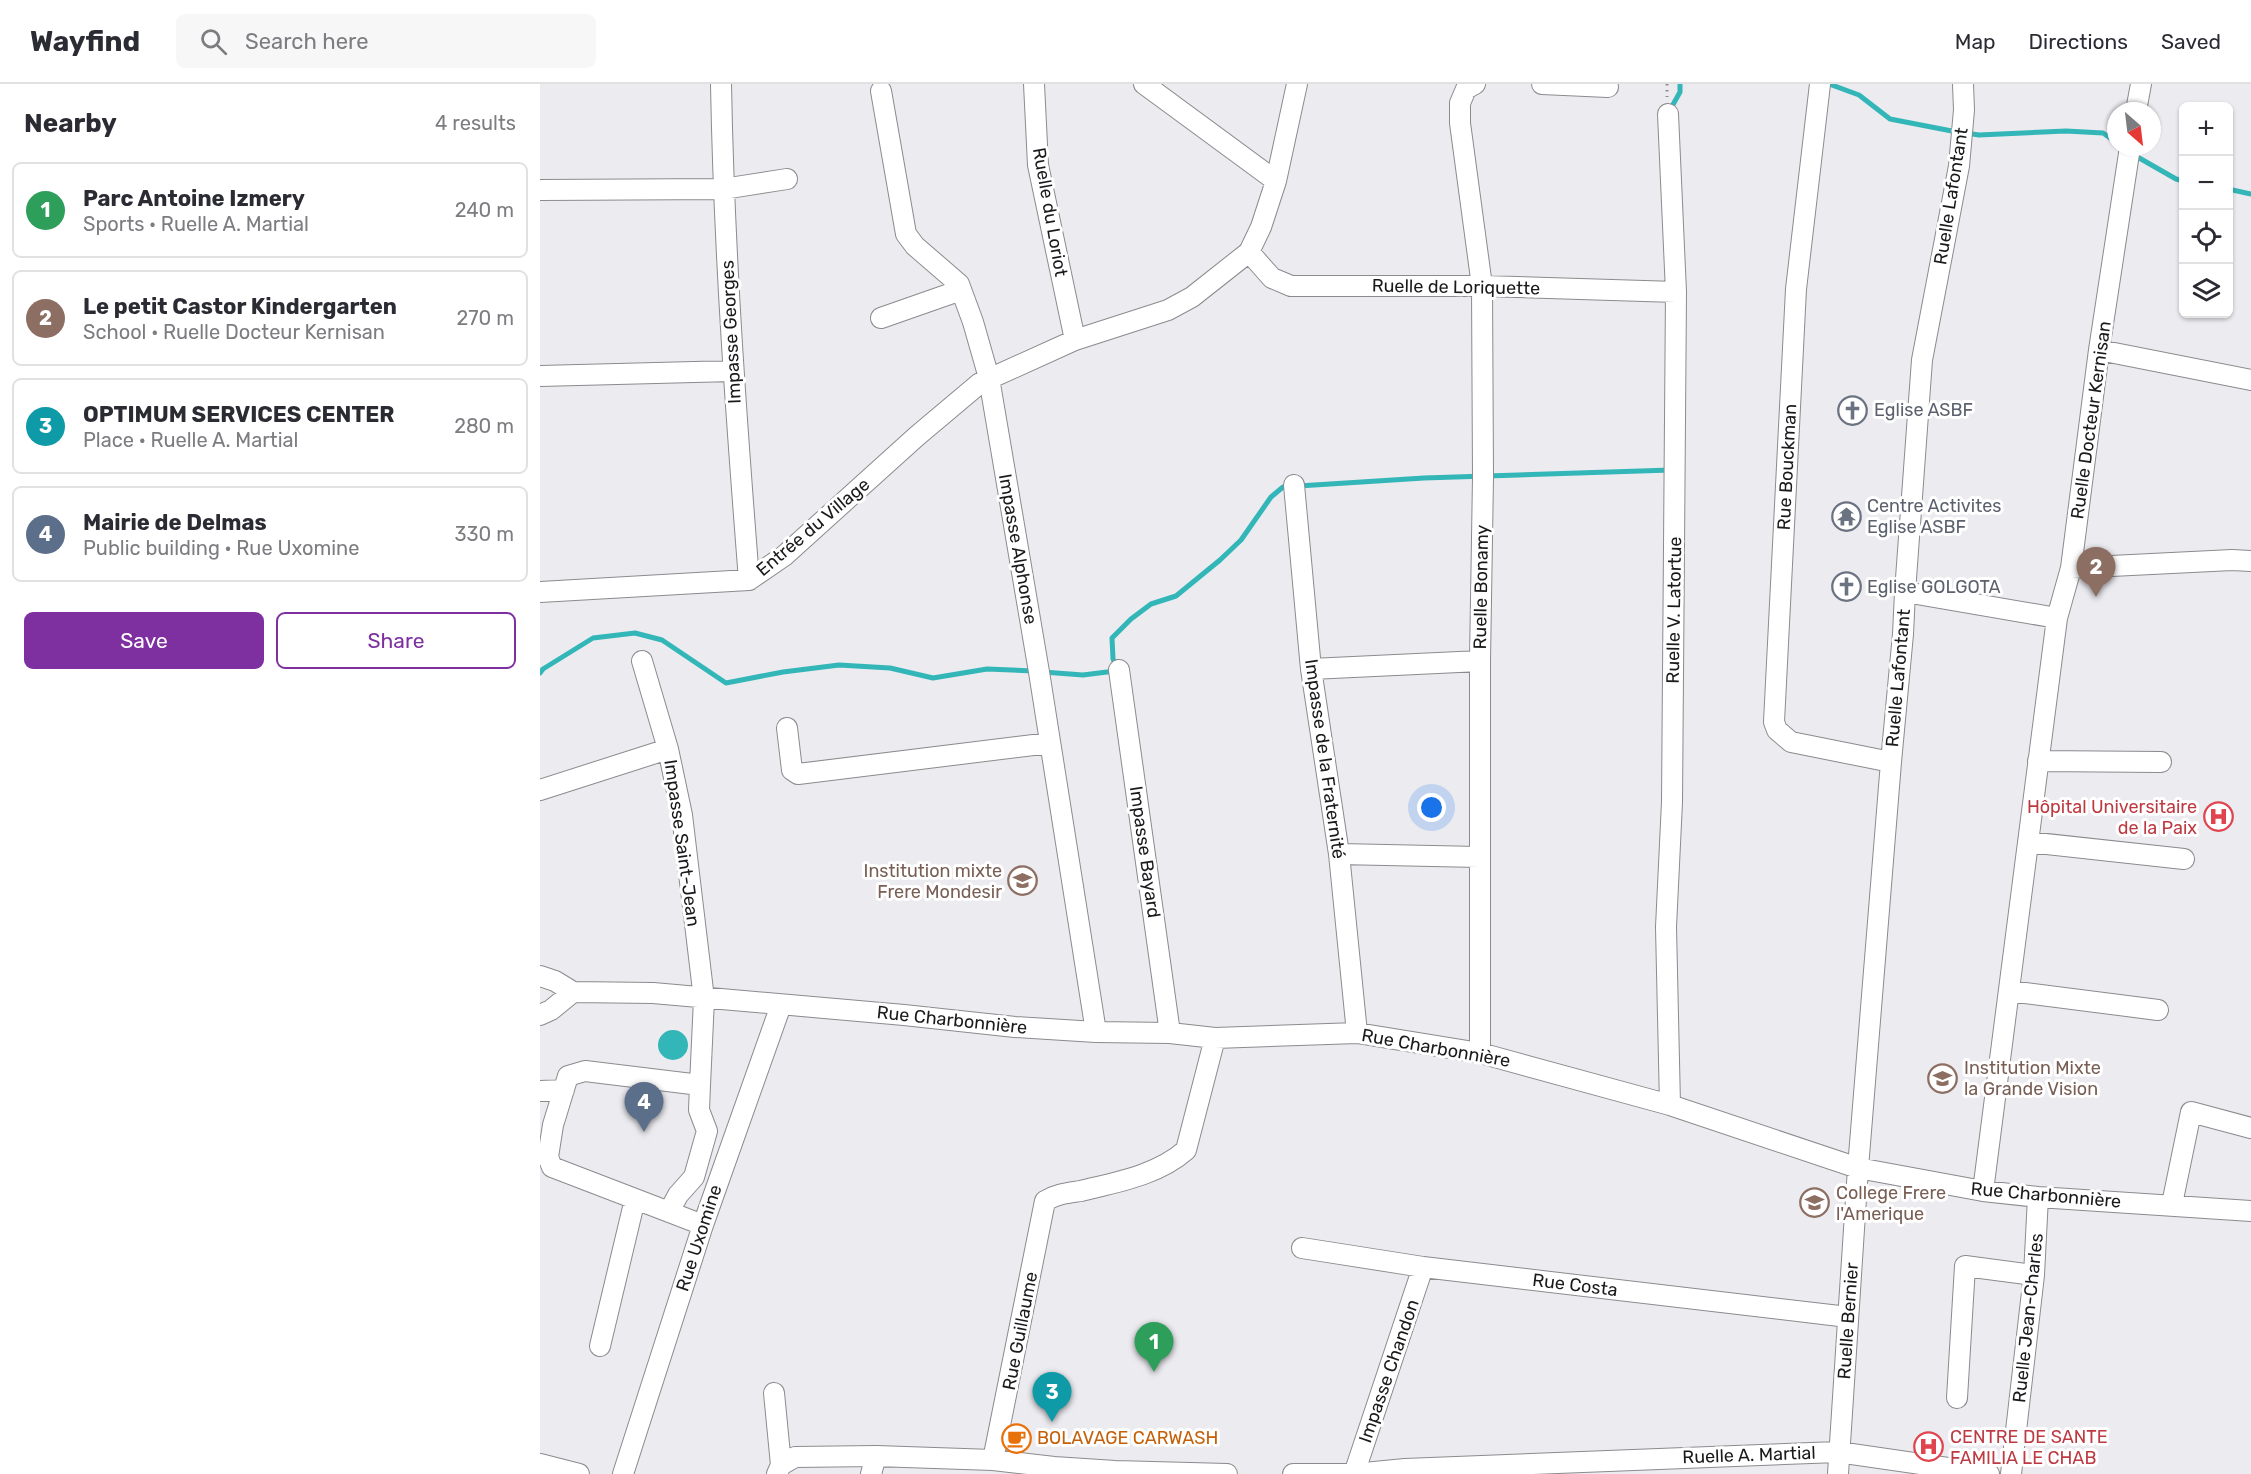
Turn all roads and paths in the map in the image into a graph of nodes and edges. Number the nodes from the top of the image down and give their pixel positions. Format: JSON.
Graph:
{"nodes":[{"id":1,"x":721,"y":84,"type":"edge"},
{"id":2,"x":1034,"y":84,"type":"edge"},
{"id":3,"x":1144,"y":84,"type":"edge"},
{"id":4,"x":1297,"y":84,"type":"edge"},
{"id":5,"x":1475,"y":84,"type":"edge"},
{"id":6,"x":1542,"y":84,"type":"edge"},
{"id":7,"x":1963,"y":84,"type":"edge"},
{"id":8,"x":2141,"y":84,"type":"edge"},
{"id":9,"x":1608,"y":87,"type":"dead end"},
{"id":10,"x":881,"y":91,"type":"dead end"},
{"id":11,"x":1819,"y":93,"type":"edge"},
{"id":12,"x":2138,"y":102,"type":"edge"},
{"id":13,"x":1668,"y":114,"type":"dead end"},
{"id":14,"x":2129,"y":156,"type":"edge"},
{"id":15,"x":787,"y":178,"type":"dead end"},
{"id":16,"x":1276,"y":181,"type":"junction"},
{"id":17,"x":723,"y":189,"type":"junction"},
{"id":18,"x":540,"y":190,"type":"edge"},
{"id":19,"x":1249,"y":252,"type":"junction"},
{"id":20,"x":1482,"y":286,"type":"junction"},
{"id":21,"x":961,"y":290,"type":"junction"},
{"id":22,"x":1676,"y":292,"type":"junction"},
{"id":23,"x":882,"y":318,"type":"dead end"},
{"id":24,"x":1075,"y":340,"type":"junction"},
{"id":25,"x":2099,"y":350,"type":"junction"},
{"id":26,"x":733,"y":371,"type":"junction"},
{"id":27,"x":540,"y":375,"type":"edge"},
{"id":28,"x":2251,"y":380,"type":"edge"},
{"id":29,"x":985,"y":381,"type":"junction"},
{"id":30,"x":1294,"y":485,"type":"dead end"},
{"id":31,"x":2251,"y":561,"type":"edge"},
{"id":32,"x":2071,"y":568,"type":"junction"},
{"id":33,"x":748,"y":580,"type":"junction"},
{"id":34,"x":540,"y":592,"type":"edge"},
{"id":35,"x":1905,"y":592,"type":"junction"},
{"id":36,"x":2057,"y":618,"type":"junction"},
{"id":37,"x":642,"y":661,"type":"dead end"},
{"id":38,"x":1480,"y":661,"type":"junction"},
{"id":39,"x":1311,"y":669,"type":"junction"},
{"id":40,"x":1119,"y":670,"type":"dead end"},
{"id":41,"x":787,"y":728,"type":"dead end"},
{"id":42,"x":1050,"y":743,"type":"junction"},
{"id":43,"x":668,"y":749,"type":"junction"},
{"id":44,"x":1891,"y":762,"type":"junction"},
{"id":45,"x":2038,"y":762,"type":"junction"},
{"id":46,"x":2161,"y":762,"type":"dead end"},
{"id":47,"x":540,"y":790,"type":"edge"},
{"id":48,"x":2028,"y":842,"type":"junction"},
{"id":49,"x":1339,"y":854,"type":"junction"},
{"id":50,"x":1479,"y":857,"type":"junction"},
{"id":51,"x":2184,"y":859,"type":"dead end"},
{"id":52,"x":540,"y":976,"type":"edge"},
{"id":53,"x":2009,"y":991,"type":"junction"},
{"id":54,"x":573,"y":992,"type":"junction"},
{"id":55,"x":704,"y":999,"type":"junction"},
{"id":56,"x":781,"y":1005,"type":"junction"},
{"id":57,"x":2158,"y":1010,"type":"dead end"},
{"id":58,"x":540,"y":1015,"type":"edge"},
{"id":59,"x":1096,"y":1032,"type":"junction"},
{"id":60,"x":1170,"y":1033,"type":"junction"},
{"id":61,"x":1357,"y":1033,"type":"junction"},
{"id":62,"x":1215,"y":1038,"type":"junction"},
{"id":63,"x":1480,"y":1053,"type":"junction"},
{"id":64,"x":700,"y":1085,"type":"junction"},
{"id":65,"x":564,"y":1090,"type":"junction"},
{"id":66,"x":540,"y":1091,"type":"edge"},
{"id":67,"x":1670,"y":1105,"type":"junction"},
{"id":68,"x":2251,"y":1128,"type":"edge"},
{"id":69,"x":1858,"y":1168,"type":"junction"},
{"id":70,"x":1983,"y":1191,"type":"junction"},
{"id":71,"x":2038,"y":1197,"type":"junction"},
{"id":72,"x":635,"y":1199,"type":"junction"},
{"id":73,"x":2172,"y":1204,"type":"junction"},
{"id":74,"x":2251,"y":1211,"type":"edge"},
{"id":75,"x":669,"y":1212,"type":"junction"},
{"id":76,"x":703,"y":1225,"type":"junction"},
{"id":77,"x":1302,"y":1248,"type":"dead end"},
{"id":78,"x":1423,"y":1268,"type":"junction"},
{"id":79,"x":2034,"y":1275,"type":"junction"},
{"id":80,"x":1848,"y":1317,"type":"junction"},
{"id":81,"x":600,"y":1346,"type":"dead end"},
{"id":82,"x":774,"y":1393,"type":"dead end"},
{"id":83,"x":1957,"y":1398,"type":"dead end"},
{"id":84,"x":1838,"y":1452,"type":"junction"},
{"id":85,"x":993,"y":1460,"type":"junction"},
{"id":86,"x":540,"y":1464,"type":"edge"},
{"id":87,"x":873,"y":1465,"type":"edge"},
{"id":88,"x":1641,"y":1466,"type":"edge"},
{"id":89,"x":779,"y":1469,"type":"edge"},
{"id":90,"x":1053,"y":1471,"type":"edge"},
{"id":91,"x":1405,"y":1471,"type":"edge"},
{"id":92,"x":579,"y":1474,"type":"edge"},
{"id":93,"x":623,"y":1474,"type":"edge"},
{"id":94,"x":1227,"y":1474,"type":"edge"},
{"id":95,"x":1293,"y":1474,"type":"edge"},
{"id":96,"x":1354,"y":1474,"type":"edge"},
{"id":97,"x":1838,"y":1474,"type":"edge"},
{"id":98,"x":1989,"y":1474,"type":"edge"},
{"id":99,"x":2011,"y":1474,"type":"edge"}],
"edges":[{"from":1,"to":17,"type":"street","name":"Impasse Georges"},
{"from":2,"to":24,"type":"street","name":"Ruelle du Loriot"},
{"from":3,"to":16,"type":"street"},
{"from":4,"to":16,"type":"street"},
{"from":5,"to":20,"type":"street","name":"Ruelle Bonamy"},
{"from":6,"to":9,"type":"street"},
{"from":7,"to":35,"type":"street","name":"Ruelle Lafontant"},
{"from":8,"to":12,"type":"street"},
{"from":10,"to":21,"type":"street","name":"Impasse Alphonse"},
{"from":11,"to":44,"type":"street","name":"Rue Bouckman"},
{"from":13,"to":22,"type":"street","name":"Ruelle V. Latortue"},
{"from":14,"to":25,"type":"street","name":"Ruelle Docteur Kernisan"},
{"from":15,"to":17,"type":"street"},
{"from":16,"to":19,"type":"street"},
{"from":17,"to":18,"type":"street"},
{"from":17,"to":26,"type":"street","name":"Impasse Georges"},
{"from":19,"to":20,"type":"street","name":"Ruelle de Loriquette"},
{"from":19,"to":24,"type":"street","name":"Entrée du Village"},
{"from":20,"to":22,"type":"street","name":"Ruelle de Loriquette"},
{"from":20,"to":38,"type":"street","name":"Ruelle Bonamy"},
{"from":21,"to":23,"type":"street"},
{"from":21,"to":29,"type":"street","name":"Impasse Alphonse"},
{"from":22,"to":67,"type":"street","name":"Ruelle V. Latortue"},
{"from":24,"to":29,"type":"street","name":"Entrée du Village"},
{"from":25,"to":28,"type":"street"},
{"from":25,"to":32,"type":"street","name":"Ruelle Docteur Kernisan"},
{"from":26,"to":27,"type":"street"},
{"from":26,"to":33,"type":"street","name":"Impasse Georges"},
{"from":29,"to":33,"type":"street","name":"Entrée du Village"},
{"from":29,"to":42,"type":"street","name":"Impasse Alphonse"},
{"from":30,"to":39,"type":"street","name":"Impasse de la Fraternité"},
{"from":31,"to":32,"type":"street"},
{"from":32,"to":36,"type":"street","name":"Ruelle Docteur Kernisan"},
{"from":33,"to":34,"type":"street","name":"Entrée du Village"},
{"from":35,"to":36,"type":"street"},
{"from":35,"to":44,"type":"street","name":"Ruelle Lafontant"},
{"from":36,"to":45,"type":"street","name":"Ruelle Docteur Kernisan"},
{"from":37,"to":43,"type":"street"},
{"from":38,"to":39,"type":"street"},
{"from":38,"to":50,"type":"street","name":"Ruelle Bonamy"},
{"from":39,"to":49,"type":"street","name":"Impasse de la Fraternité"},
{"from":40,"to":60,"type":"street","name":"Impasse Bayard"},
{"from":41,"to":42,"type":"street"},
{"from":42,"to":59,"type":"street","name":"Impasse Alphonse"},
{"from":43,"to":47,"type":"street","name":"Impasse Saint-Jean"},
{"from":43,"to":55,"type":"street","name":"Impasse Saint-Jean"},
{"from":44,"to":69,"type":"street","name":"Ruelle Lafontant"},
{"from":45,"to":46,"type":"street"},
{"from":45,"to":48,"type":"street","name":"Ruelle Docteur Kernisan"},
{"from":48,"to":51,"type":"street"},
{"from":48,"to":53,"type":"street","name":"Ruelle Docteur Kernisan"},
{"from":49,"to":50,"type":"street"},
{"from":49,"to":61,"type":"street","name":"Impasse de la Fraternité"},
{"from":50,"to":63,"type":"street","name":"Ruelle Bonamy"},
{"from":52,"to":54,"type":"street"},
{"from":53,"to":57,"type":"street"},
{"from":53,"to":70,"type":"street","name":"Ruelle Docteur Kernisan"},
{"from":54,"to":55,"type":"street","name":"Rue Charbonnière"},
{"from":54,"to":58,"type":"street"},
{"from":55,"to":56,"type":"street","name":"Rue Charbonnière"},
{"from":55,"to":64,"type":"street","name":"Impasse Saint-Jean"},
{"from":56,"to":59,"type":"street","name":"Rue Charbonnière"},
{"from":56,"to":76,"type":"street","name":"Rue Uxomine"},
{"from":59,"to":60,"type":"street","name":"Rue Charbonnière"},
{"from":60,"to":62,"type":"street","name":"Rue Charbonnière"},
{"from":61,"to":62,"type":"street","name":"Rue Charbonnière"},
{"from":61,"to":63,"type":"street","name":"Rue Charbonnière"},
{"from":62,"to":85,"type":"street","name":"Rue Guillaume"},
{"from":63,"to":67,"type":"street","name":"Rue Charbonnière"},
{"from":64,"to":65,"type":"street"},
{"from":64,"to":75,"type":"street","name":"Impasse Saint-Jean"},
{"from":65,"to":66,"type":"street"},
{"from":65,"to":72,"type":"street"},
{"from":67,"to":69,"type":"street","name":"Rue Charbonnière"},
{"from":68,"to":73,"type":"street"},
{"from":69,"to":70,"type":"street","name":"Rue Charbonnière"},
{"from":69,"to":80,"type":"street","name":"Ruelle Bernier"},
{"from":70,"to":71,"type":"street","name":"Rue Charbonnière"},
{"from":71,"to":73,"type":"street","name":"Rue Charbonnière"},
{"from":71,"to":79,"type":"street","name":"Ruelle Jean-Charles"},
{"from":72,"to":75,"type":"street"},
{"from":72,"to":81,"type":"street"},
{"from":73,"to":74,"type":"street","name":"Rue Charbonnière"},
{"from":75,"to":76,"type":"street"},
{"from":76,"to":93,"type":"street","name":"Rue Uxomine"},
{"from":77,"to":78,"type":"street","name":"Rue Costa"},
{"from":78,"to":80,"type":"street","name":"Rue Costa"},
{"from":78,"to":96,"type":"street","name":"Impasse Chandon"},
{"from":79,"to":83,"type":"street"},
{"from":79,"to":99,"type":"street","name":"Ruelle Jean-Charles"},
{"from":80,"to":84,"type":"street","name":"Ruelle Bernier"},
{"from":82,"to":89,"type":"street"},
{"from":84,"to":88,"type":"street","name":"Ruelle A. Martial"},
{"from":84,"to":97,"type":"street","name":"Ruelle Bernier"},
{"from":84,"to":98,"type":"street","name":"Ruelle A. Martial"},
{"from":85,"to":87,"type":"street"},
{"from":85,"to":90,"type":"street"},
{"from":86,"to":92,"type":"street"},
{"from":87,"to":89,"type":"street"},
{"from":88,"to":91,"type":"street","name":"Ruelle A. Martial"},
{"from":90,"to":94,"type":"street"},
{"from":91,"to":96,"type":"street","name":"Ruelle A. Martial"},
{"from":95,"to":96,"type":"street","name":"Ruelle A. Martial"}]}
